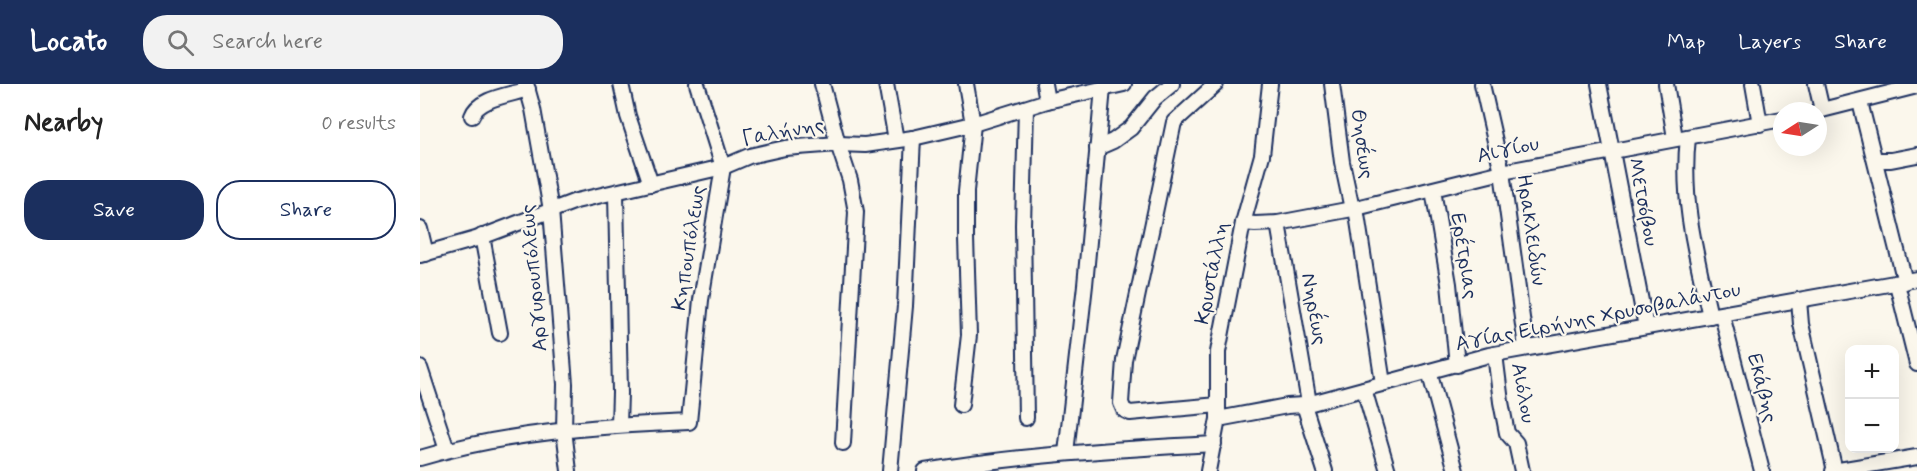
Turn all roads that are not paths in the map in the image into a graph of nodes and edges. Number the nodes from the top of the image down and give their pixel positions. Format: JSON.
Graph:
{"nodes":[{"id":1,"x":621,"y":84,"type":"edge"},
{"id":2,"x":697,"y":84,"type":"edge"},
{"id":3,"x":822,"y":84,"type":"edge"},
{"id":4,"x":886,"y":84,"type":"edge"},
{"id":5,"x":966,"y":84,"type":"edge"},
{"id":6,"x":1044,"y":84,"type":"edge"},
{"id":7,"x":1124,"y":84,"type":"edge"},
{"id":8,"x":1172,"y":84,"type":"edge"},
{"id":9,"x":1216,"y":84,"type":"edge"},
{"id":10,"x":1270,"y":84,"type":"edge"},
{"id":11,"x":1332,"y":84,"type":"edge"},
{"id":12,"x":1482,"y":84,"type":"edge"},
{"id":13,"x":1599,"y":84,"type":"edge"},
{"id":14,"x":1666,"y":84,"type":"edge"},
{"id":15,"x":1753,"y":84,"type":"edge"},
{"id":16,"x":1816,"y":84,"type":"edge"},
{"id":17,"x":527,"y":86,"type":"edge"},
{"id":18,"x":1917,"y":86,"type":"edge"},
{"id":19,"x":1087,"y":88,"type":"edge"},
{"id":20,"x":1103,"y":88,"type":"junction"},
{"id":21,"x":1876,"y":90,"type":"edge"},
{"id":22,"x":1047,"y":101,"type":"junction"},
{"id":23,"x":1819,"y":102,"type":"edge"},
{"id":24,"x":1860,"y":102,"type":"junction"},
{"id":25,"x":1026,"y":108,"type":"junction"},
{"id":26,"x":1827,"y":109,"type":"edge"},
{"id":27,"x":472,"y":116,"type":"dead end"},
{"id":28,"x":1773,"y":121,"type":"edge"},
{"id":29,"x":973,"y":124,"type":"junction"},
{"id":30,"x":1760,"y":124,"type":"junction"},
{"id":31,"x":913,"y":138,"type":"junction"},
{"id":32,"x":1682,"y":138,"type":"junction"},
{"id":33,"x":896,"y":140,"type":"junction"},
{"id":34,"x":838,"y":144,"type":"junction"},
{"id":35,"x":1097,"y":148,"type":"junction"},
{"id":36,"x":1497,"y":148,"type":"junction"},
{"id":37,"x":1612,"y":150,"type":"junction"},
{"id":38,"x":1917,"y":154,"type":"edge"},
{"id":39,"x":1876,"y":160,"type":"junction"},
{"id":40,"x":723,"y":167,"type":"junction"},
{"id":41,"x":1502,"y":172,"type":"junction"},
{"id":42,"x":1481,"y":177,"type":"junction"},
{"id":43,"x":651,"y":184,"type":"junction"},
{"id":44,"x":1433,"y":190,"type":"junction"},
{"id":45,"x":616,"y":193,"type":"junction"},
{"id":46,"x":1354,"y":209,"type":"junction"},
{"id":47,"x":551,"y":210,"type":"junction"},
{"id":48,"x":1243,"y":223,"type":"junction"},
{"id":49,"x":1278,"y":223,"type":"junction"},
{"id":50,"x":420,"y":229,"type":"edge"},
{"id":51,"x":482,"y":236,"type":"junction"},
{"id":52,"x":423,"y":255,"type":"edge"},
{"id":53,"x":1906,"y":282,"type":"edge"},
{"id":54,"x":1799,"y":300,"type":"junction"},
{"id":55,"x":1716,"y":315,"type":"junction"},
{"id":56,"x":1646,"y":327,"type":"junction"},
{"id":57,"x":500,"y":333,"type":"dead end"},
{"id":58,"x":1526,"y":347,"type":"junction"},
{"id":59,"x":1495,"y":354,"type":"junction"},
{"id":60,"x":1917,"y":364,"type":"edge"},
{"id":61,"x":1457,"y":365,"type":"junction"},
{"id":62,"x":420,"y":368,"type":"edge"},
{"id":63,"x":1429,"y":371,"type":"junction"},
{"id":64,"x":1383,"y":383,"type":"junction"},
{"id":65,"x":1364,"y":389,"type":"junction"},
{"id":66,"x":1307,"y":404,"type":"junction"},
{"id":67,"x":961,"y":405,"type":"dead end"},
{"id":68,"x":1218,"y":412,"type":"junction"},
{"id":69,"x":1026,"y":418,"type":"dead end"},
{"id":70,"x":619,"y":425,"type":"junction"},
{"id":71,"x":564,"y":430,"type":"junction"},
{"id":72,"x":843,"y":443,"type":"dead end"},
{"id":73,"x":1214,"y":444,"type":"junction"},
{"id":74,"x":447,"y":450,"type":"junction"},
{"id":75,"x":1066,"y":453,"type":"junction"},
{"id":76,"x":1917,"y":457,"type":"edge"},
{"id":77,"x":420,"y":458,"type":"edge"},
{"id":78,"x":569,"y":471,"type":"edge"},
{"id":79,"x":890,"y":471,"type":"edge"},
{"id":80,"x":925,"y":471,"type":"edge"},
{"id":81,"x":1208,"y":471,"type":"edge"},
{"id":82,"x":1324,"y":471,"type":"edge"},
{"id":83,"x":1388,"y":471,"type":"edge"},
{"id":84,"x":1456,"y":471,"type":"edge"},
{"id":85,"x":1522,"y":471,"type":"edge"},
{"id":86,"x":1762,"y":471,"type":"edge"},
{"id":87,"x":1834,"y":471,"type":"edge"}],
"edges":[{"from":1,"to":43,"type":"street"},
{"from":2,"to":40,"type":"street","name":"Κηπουπόλεως"},
{"from":3,"to":34,"type":"street"},
{"from":4,"to":33,"type":"street"},
{"from":5,"to":29,"type":"street"},
{"from":6,"to":22,"type":"street"},
{"from":7,"to":20,"type":"street","name":"Γαλήνης"},
{"from":8,"to":35,"type":"street"},
{"from":9,"to":68,"type":"street","name":"Αγίας Ειρήνης Χρυσοβαλάντου"},
{"from":10,"to":48,"type":"street","name":"Κρυστάλλη"},
{"from":11,"to":46,"type":"street","name":"Θησέως"},
{"from":12,"to":36,"type":"street","name":"Ηρακλειδών"},
{"from":13,"to":37,"type":"street","name":"Μετσόβου"},
{"from":14,"to":32,"type":"street","name":"Εκάβης"},
{"from":15,"to":30,"type":"street"},
{"from":16,"to":23,"type":"street"},
{"from":17,"to":27,"type":"street"},
{"from":17,"to":47,"type":"street","name":"Αργυρουπόλεως"},
{"from":18,"to":21,"type":"street"},
{"from":19,"to":20,"type":"street","name":"Γαλήνης"},
{"from":19,"to":22,"type":"street","name":"Γαλήνης"},
{"from":20,"to":35,"type":"street"},
{"from":21,"to":24,"type":"street"},
{"from":22,"to":25,"type":"street","name":"Γαλήνης"},
{"from":24,"to":26,"type":"street"},
{"from":24,"to":39,"type":"street"},
{"from":25,"to":29,"type":"street","name":"Γαλήνης"},
{"from":25,"to":69,"type":"street"},
{"from":28,"to":30,"type":"street","name":"Αιγίου"},
{"from":29,"to":31,"type":"street","name":"Γαλήνης"},
{"from":29,"to":67,"type":"street"},
{"from":30,"to":32,"type":"street","name":"Αιγίου"},
{"from":31,"to":33,"type":"street","name":"Γαλήνης"},
{"from":31,"to":79,"type":"street"},
{"from":32,"to":37,"type":"street","name":"Αιγίου"},
{"from":32,"to":55,"type":"street","name":"Εκάβης"},
{"from":33,"to":34,"type":"street","name":"Γαλήνης"},
{"from":34,"to":40,"type":"street","name":"Γαλήνης"},
{"from":34,"to":72,"type":"street"},
{"from":35,"to":75,"type":"street"},
{"from":36,"to":41,"type":"street","name":"Ηρακλειδών"},
{"from":36,"to":42,"type":"street"},
{"from":37,"to":41,"type":"street","name":"Αιγίου"},
{"from":37,"to":56,"type":"street","name":"Μετσόβου"},
{"from":38,"to":39,"type":"street"},
{"from":39,"to":53,"type":"street"},
{"from":40,"to":43,"type":"street","name":"Γαλήνης"},
{"from":40,"to":70,"type":"street","name":"Κηπουπόλεως"},
{"from":41,"to":42,"type":"street","name":"Αιγίου"},
{"from":41,"to":58,"type":"street","name":"Ηρακλειδών"},
{"from":42,"to":44,"type":"street","name":"Αιγίου"},
{"from":43,"to":45,"type":"street","name":"Γαλήνης"},
{"from":44,"to":46,"type":"street","name":"Αιγίου"},
{"from":44,"to":61,"type":"street","name":"Ερέτριας"},
{"from":45,"to":47,"type":"street","name":"Γαλήνης"},
{"from":45,"to":70,"type":"street"},
{"from":46,"to":49,"type":"street","name":"Αιγίου"},
{"from":46,"to":64,"type":"street","name":"Θησέως"},
{"from":47,"to":51,"type":"street","name":"Γαλήνης"},
{"from":47,"to":71,"type":"street","name":"Αργυρουπόλεως"},
{"from":48,"to":49,"type":"street","name":"Αιγίου"},
{"from":48,"to":68,"type":"street","name":"Κρυστάλλη"},
{"from":49,"to":66,"type":"street","name":"Νηρέως"},
{"from":50,"to":52,"type":"street"},
{"from":51,"to":52,"type":"street","name":"Γαλήνης"},
{"from":51,"to":57,"type":"street"},
{"from":53,"to":54,"type":"street","name":"Αγίας Ειρήνης Χρυσοβαλάντου"},
{"from":53,"to":60,"type":"street"},
{"from":54,"to":55,"type":"street","name":"Αγίας Ειρήνης Χρυσοβαλάντου"},
{"from":54,"to":87,"type":"street"},
{"from":55,"to":56,"type":"street","name":"Αγίας Ειρήνης Χρυσοβαλάντου"},
{"from":55,"to":86,"type":"street","name":"Εκάβης"},
{"from":56,"to":58,"type":"street","name":"Αγίας Ειρήνης Χρυσοβαλάντου"},
{"from":58,"to":59,"type":"street","name":"Αγίας Ειρήνης Χρυσοβαλάντου"},
{"from":59,"to":61,"type":"street","name":"Αγίας Ειρήνης Χρυσοβαλάντου"},
{"from":59,"to":85,"type":"street","name":"Αιόλου"},
{"from":61,"to":63,"type":"street","name":"Αγίας Ειρήνης Χρυσοβαλάντου"},
{"from":62,"to":74,"type":"street"},
{"from":63,"to":64,"type":"street","name":"Αγίας Ειρήνης Χρυσοβαλάντου"},
{"from":63,"to":84,"type":"street"},
{"from":64,"to":65,"type":"street","name":"Αγίας Ειρήνης Χρυσοβαλάντου"},
{"from":65,"to":66,"type":"street","name":"Αγίας Ειρήνης Χρυσοβαλάντου"},
{"from":65,"to":83,"type":"street"},
{"from":66,"to":68,"type":"street","name":"Αγίας Ειρήνης Χρυσοβαλάντου"},
{"from":66,"to":82,"type":"street","name":"Νηρέως"},
{"from":68,"to":73,"type":"street","name":"Κρυστάλλη"},
{"from":70,"to":71,"type":"street"},
{"from":71,"to":74,"type":"street"},
{"from":71,"to":78,"type":"street","name":"Αργυρουπόλεως"},
{"from":73,"to":75,"type":"street"},
{"from":73,"to":81,"type":"street","name":"Κρυστάλλη"},
{"from":74,"to":77,"type":"street"},
{"from":75,"to":80,"type":"street"},
{"from":76,"to":87,"type":"street"}]}
